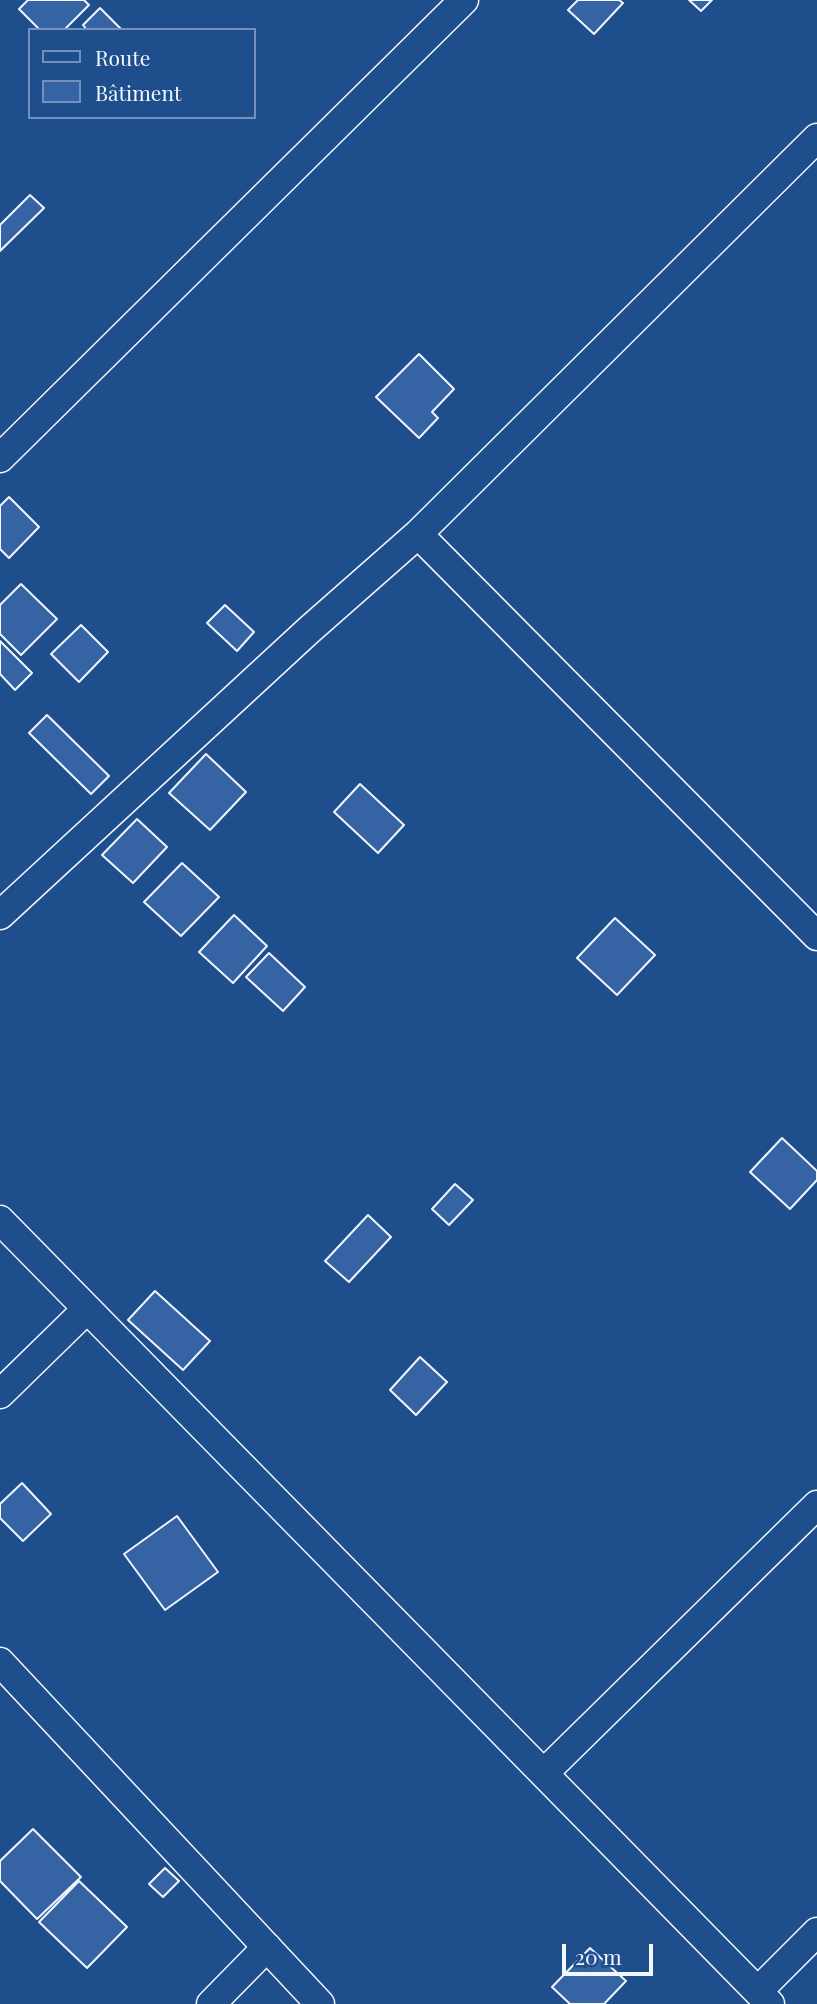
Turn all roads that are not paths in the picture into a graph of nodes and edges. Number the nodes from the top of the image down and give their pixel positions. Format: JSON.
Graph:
{"nodes":[{"id":1,"x":464,"y":0,"type":"edge"},
{"id":2,"x":817,"y":138,"type":"edge"},
{"id":3,"x":0,"y":458,"type":"edge"},
{"id":4,"x":418,"y":534,"type":"junction"},
{"id":5,"x":0,"y":915,"type":"edge"},
{"id":6,"x":817,"y":936,"type":"edge"},
{"id":7,"x":0,"y":1220,"type":"edge"},
{"id":8,"x":87,"y":1309,"type":"junction"},
{"id":9,"x":0,"y":1394,"type":"edge"},
{"id":10,"x":817,"y":1505,"type":"edge"},
{"id":11,"x":0,"y":1662,"type":"edge"},
{"id":12,"x":544,"y":1773,"type":"junction"},
{"id":13,"x":817,"y":1932,"type":"edge"},
{"id":14,"x":267,"y":1947,"type":"junction"},
{"id":15,"x":764,"y":1998,"type":"edge"},
{"id":16,"x":211,"y":2004,"type":"edge"},
{"id":17,"x":320,"y":2004,"type":"edge"}],
"edges":[{"from":1,"to":3,"type":"street"},
{"from":2,"to":4,"type":"street"},
{"from":4,"to":5,"type":"street"},
{"from":4,"to":6,"type":"street"},
{"from":7,"to":8,"type":"street"},
{"from":8,"to":9,"type":"street"},
{"from":8,"to":12,"type":"street"},
{"from":10,"to":12,"type":"street"},
{"from":11,"to":14,"type":"street"},
{"from":12,"to":15,"type":"street"},
{"from":13,"to":15,"type":"street"},
{"from":14,"to":16,"type":"street"},
{"from":14,"to":17,"type":"street"}]}
